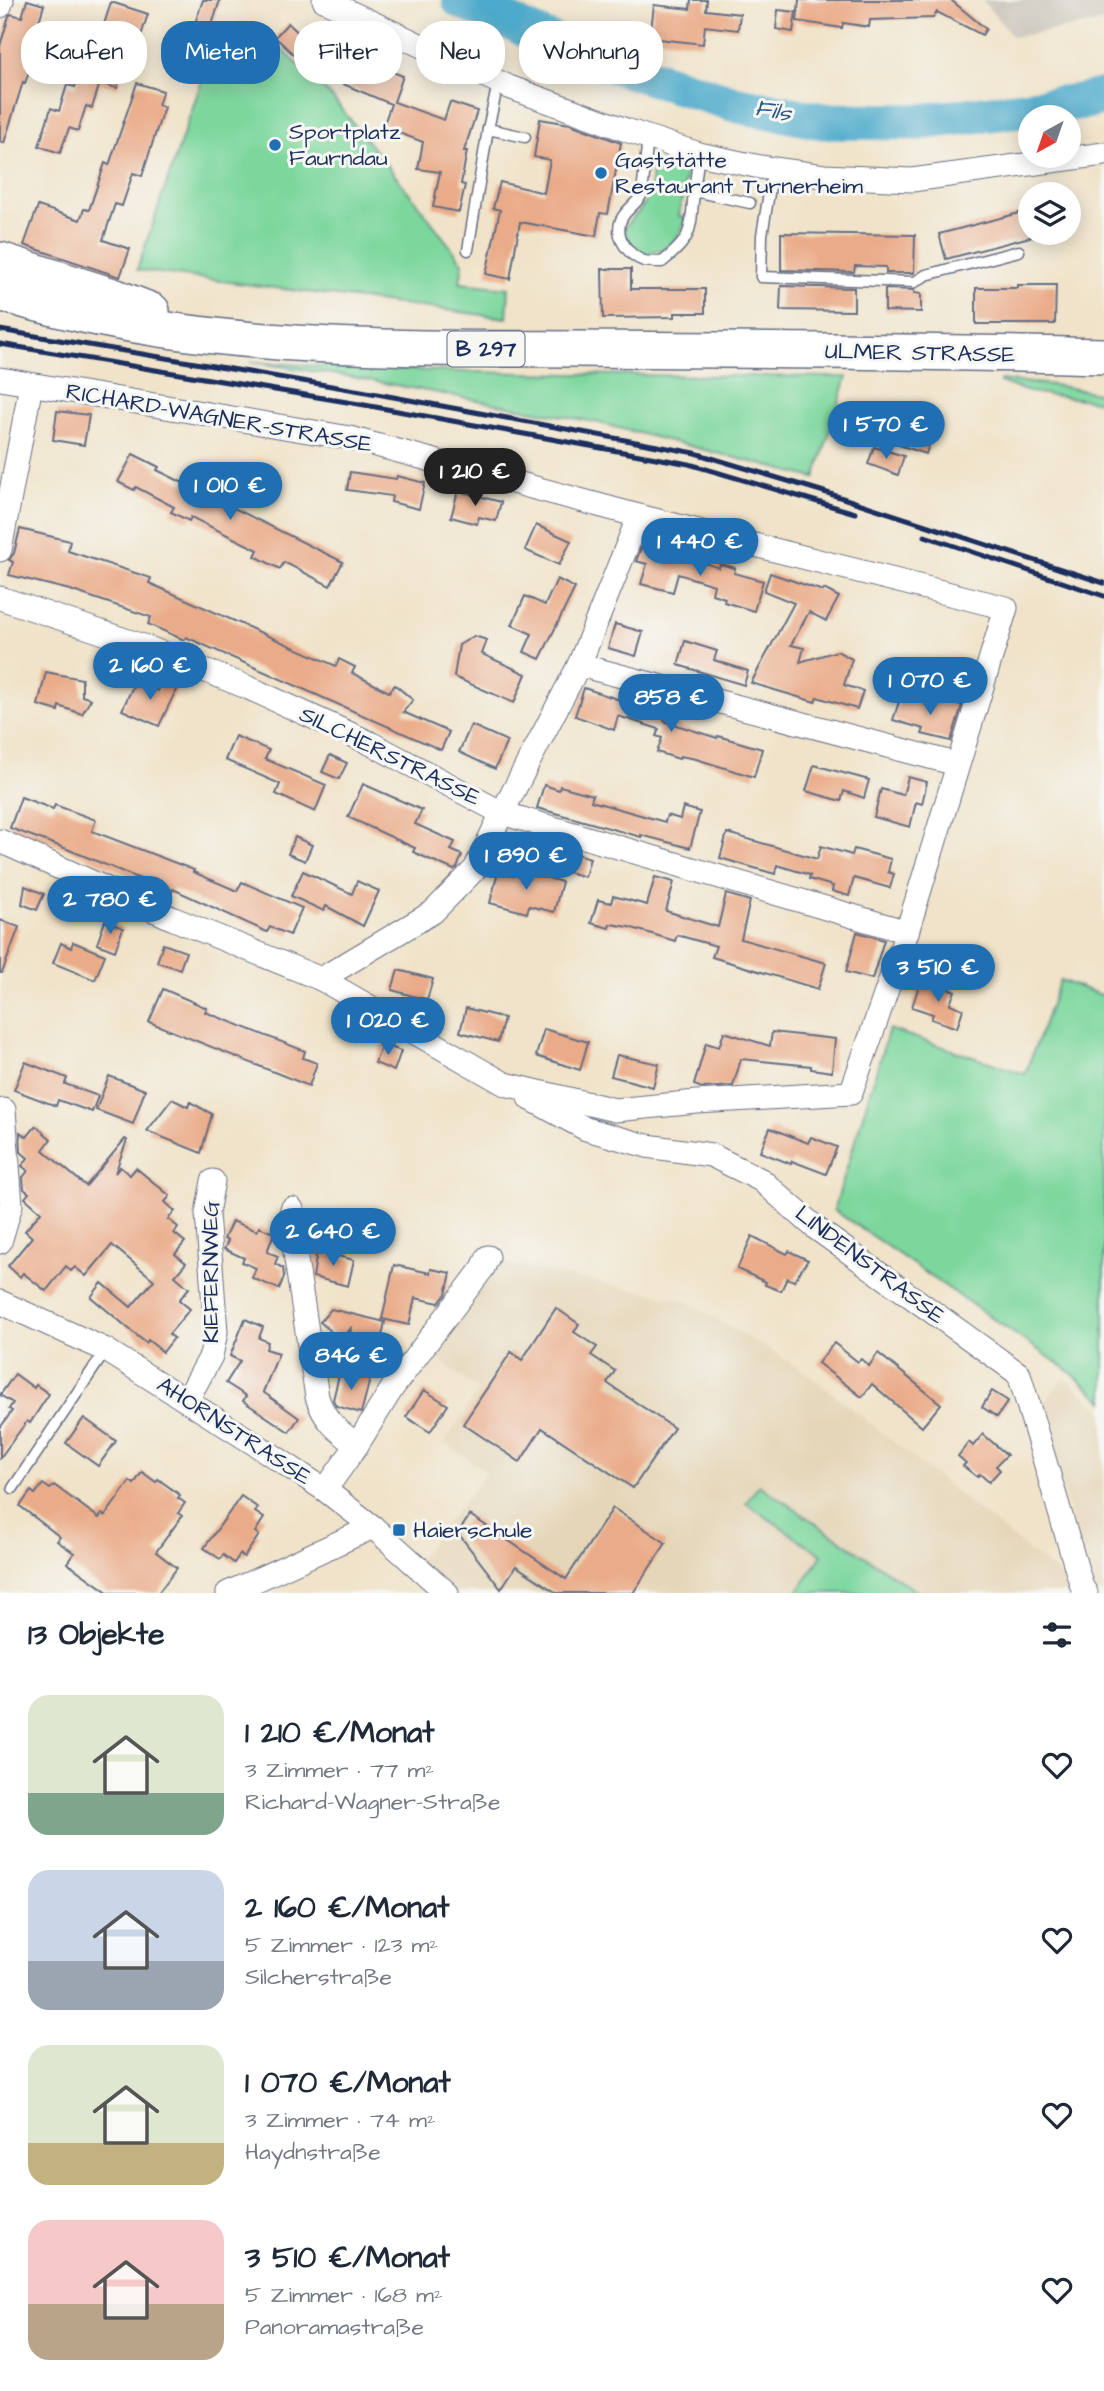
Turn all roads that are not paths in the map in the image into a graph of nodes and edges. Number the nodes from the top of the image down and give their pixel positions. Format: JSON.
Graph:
{"nodes":[{"id":1,"x":2,"y":0,"type":"edge"},
{"id":2,"x":324,"y":0,"type":"edge"},
{"id":3,"x":0,"y":6,"type":"edge"},
{"id":4,"x":416,"y":44,"type":"edge"},
{"id":5,"x":498,"y":84,"type":"edge"},
{"id":6,"x":501,"y":84,"type":"edge"},
{"id":7,"x":488,"y":129,"type":"junction"},
{"id":8,"x":525,"y":137,"type":"dead end"},
{"id":9,"x":648,"y":137,"type":"junction"},
{"id":10,"x":699,"y":154,"type":"junction"},
{"id":11,"x":1104,"y":154,"type":"edge"},
{"id":12,"x":773,"y":169,"type":"junction"},
{"id":13,"x":702,"y":190,"type":"junction"},
{"id":14,"x":751,"y":203,"type":"dead end"},
{"id":15,"x":468,"y":250,"type":"dead end"},
{"id":16,"x":1019,"y":251,"type":"dead end"},
{"id":17,"x":0,"y":260,"type":"edge"},
{"id":18,"x":0,"y":293,"type":"edge"},
{"id":19,"x":217,"y":337,"type":"junction"},
{"id":20,"x":1104,"y":356,"type":"edge"},
{"id":21,"x":0,"y":379,"type":"edge"},
{"id":22,"x":32,"y":385,"type":"junction"},
{"id":23,"x":639,"y":516,"type":"junction"},
{"id":24,"x":0,"y":550,"type":"edge"},
{"id":25,"x":0,"y":598,"type":"edge"},
{"id":26,"x":579,"y":665,"type":"junction"},
{"id":27,"x":956,"y":764,"type":"junction"},
{"id":28,"x":502,"y":813,"type":"junction"},
{"id":29,"x":0,"y":841,"type":"edge"},
{"id":30,"x":907,"y":932,"type":"junction"},
{"id":31,"x":321,"y":979,"type":"junction"},
{"id":32,"x":505,"y":1084,"type":"junction"},
{"id":33,"x":4,"y":1110,"type":"dead end"},
{"id":34,"x":213,"y":1181,"type":"dead end"},
{"id":35,"x":292,"y":1209,"type":"dead end"},
{"id":36,"x":0,"y":1242,"type":"edge"},
{"id":37,"x":488,"y":1257,"type":"dead end"},
{"id":38,"x":0,"y":1302,"type":"edge"},
{"id":39,"x":106,"y":1350,"type":"junction"},
{"id":40,"x":187,"y":1400,"type":"junction"},
{"id":41,"x":357,"y":1445,"type":"junction"},
{"id":42,"x":13,"y":1488,"type":"dead end"},
{"id":43,"x":325,"y":1490,"type":"junction"},
{"id":44,"x":373,"y":1527,"type":"junction"},
{"id":45,"x":228,"y":1593,"type":"edge"},
{"id":46,"x":447,"y":1593,"type":"edge"},
{"id":47,"x":1086,"y":1593,"type":"edge"}],
"edges":[{"from":1,"to":3,"type":"street"},
{"from":2,"to":4,"type":"street"},
{"from":5,"to":7,"type":"lane"},
{"from":6,"to":9,"type":"street"},
{"from":7,"to":8,"type":"lane"},
{"from":7,"to":15,"type":"lane"},
{"from":9,"to":10,"type":"street"},
{"from":9,"to":13,"type":"lane"},
{"from":10,"to":12,"type":"street"},
{"from":10,"to":13,"type":"lane"},
{"from":11,"to":12,"type":"street"},
{"from":12,"to":16,"type":"lane"},
{"from":13,"to":14,"type":"lane"},
{"from":17,"to":19,"type":"main road","number":"B 297"},
{"from":18,"to":19,"type":"main road","number":"B 297"},
{"from":19,"to":20,"type":"main road","name":"ULMER STRASSE","number":"B 297"},
{"from":21,"to":22,"type":"street","name":"RICHARD-WAGNER-STRASSE"},
{"from":22,"to":23,"type":"street","name":"RICHARD-WAGNER-STRASSE"},
{"from":22,"to":24,"type":"street"},
{"from":23,"to":26,"type":"street"},
{"from":23,"to":27,"type":"street","name":"RICHARD-WAGNER-STRASSE"},
{"from":25,"to":28,"type":"street","name":"SILCHERSTRASSE"},
{"from":26,"to":27,"type":"street"},
{"from":26,"to":28,"type":"street"},
{"from":27,"to":30,"type":"street"},
{"from":28,"to":30,"type":"street","name":"SILCHERSTRASSE"},
{"from":28,"to":31,"type":"street"},
{"from":29,"to":31,"type":"street","name":"LINDENSTRASSE"},
{"from":30,"to":32,"type":"street"},
{"from":31,"to":32,"type":"street","name":"LINDENSTRASSE"},
{"from":32,"to":47,"type":"street","name":"LINDENSTRASSE"},
{"from":33,"to":36,"type":"street"},
{"from":34,"to":40,"type":"street","name":"KIEFERNWEG"},
{"from":35,"to":41,"type":"street"},
{"from":37,"to":41,"type":"street"},
{"from":38,"to":39,"type":"street","name":"AHORNSTRASSE"},
{"from":39,"to":40,"type":"street","name":"AHORNSTRASSE"},
{"from":39,"to":42,"type":"lane"},
{"from":40,"to":43,"type":"street","name":"AHORNSTRASSE"},
{"from":41,"to":43,"type":"street"},
{"from":43,"to":44,"type":"street","name":"AHORNSTRASSE"},
{"from":44,"to":45,"type":"street"},
{"from":44,"to":46,"type":"street","name":"AHORNSTRASSE"}]}
